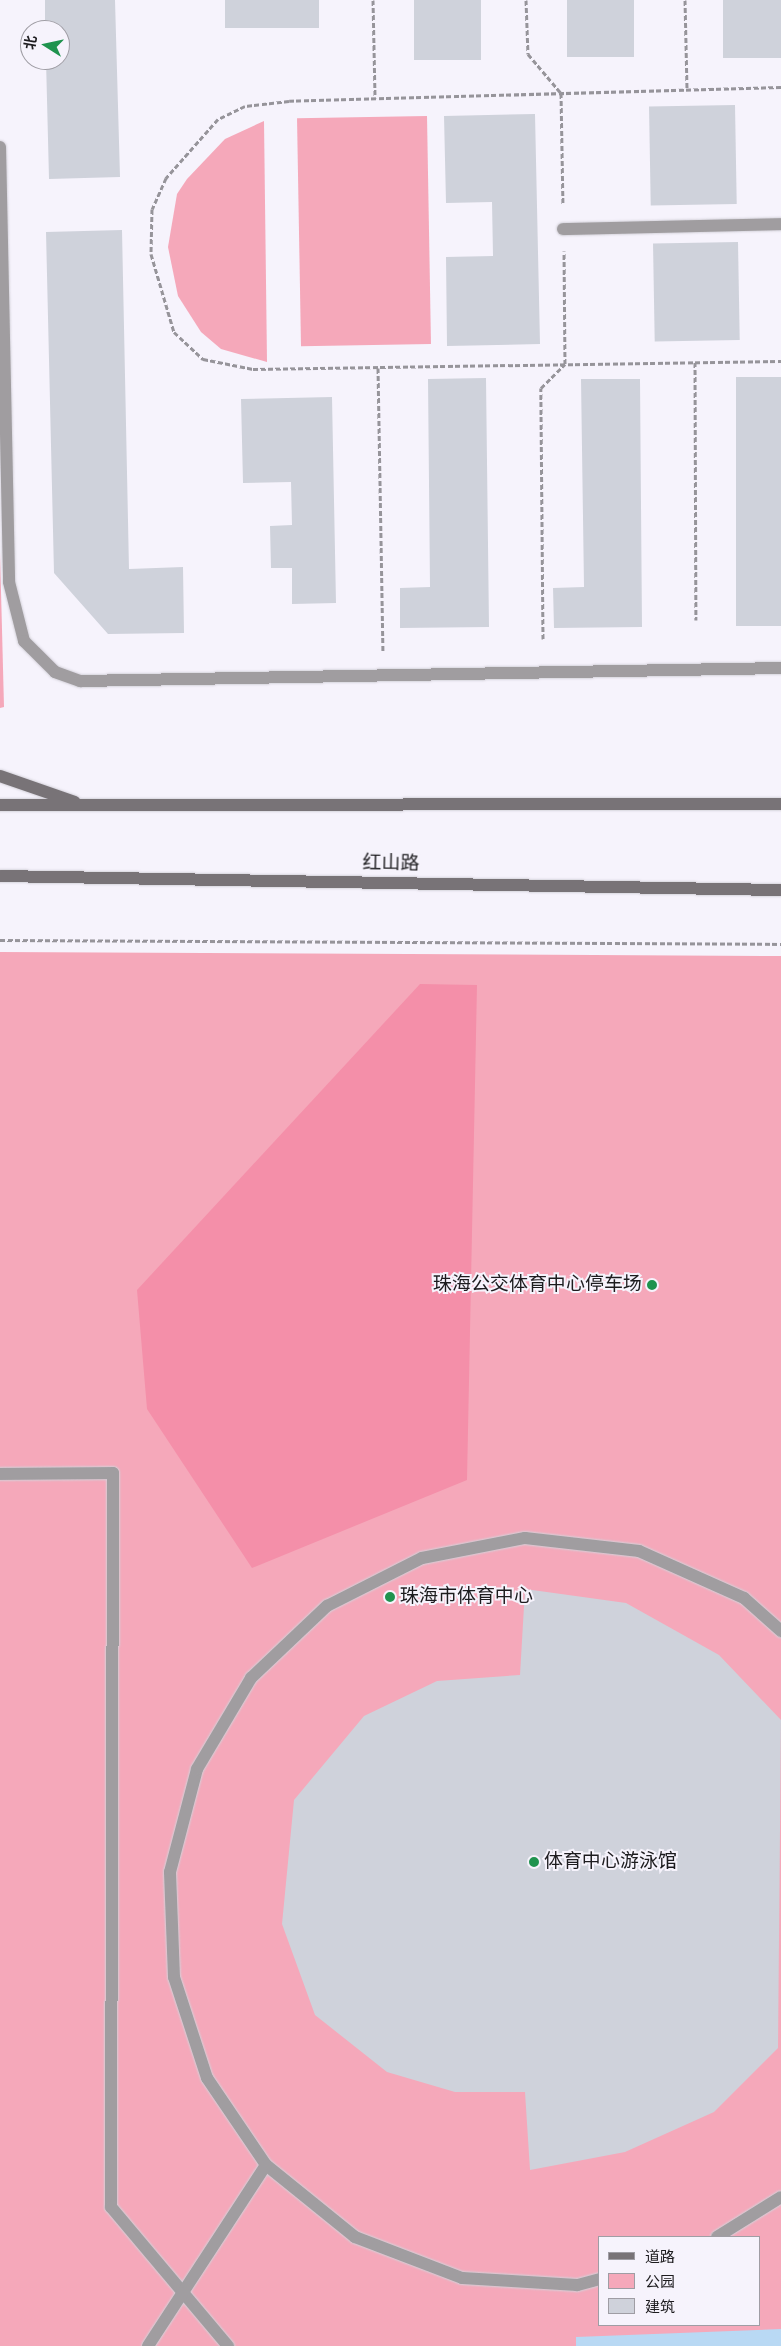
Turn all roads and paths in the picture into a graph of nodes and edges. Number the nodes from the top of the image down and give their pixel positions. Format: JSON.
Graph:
{"nodes":[{"id":1,"x":373,"y":0,"type":"edge"},
{"id":2,"x":526,"y":0,"type":"edge"},
{"id":3,"x":684,"y":0,"type":"edge"},
{"id":4,"x":781,"y":87,"type":"edge"},
{"id":5,"x":687,"y":90,"type":"junction"},
{"id":6,"x":561,"y":93,"type":"junction"},
{"id":7,"x":375,"y":98,"type":"junction"},
{"id":8,"x":0,"y":147,"type":"edge"},
{"id":9,"x":781,"y":224,"type":"edge"},
{"id":10,"x":563,"y":229,"type":"junction"},
{"id":11,"x":781,"y":361,"type":"edge"},
{"id":12,"x":695,"y":362,"type":"junction"},
{"id":13,"x":564,"y":364,"type":"junction"},
{"id":14,"x":378,"y":368,"type":"junction"},
{"id":15,"x":696,"y":620,"type":"dead end"},
{"id":16,"x":543,"y":639,"type":"dead end"},
{"id":17,"x":781,"y":668,"type":"edge"},
{"id":18,"x":383,"y":676,"type":"junction"},
{"id":19,"x":0,"y":776,"type":"edge"},
{"id":20,"x":781,"y":804,"type":"edge"},
{"id":21,"x":0,"y":805,"type":"edge"},
{"id":22,"x":84,"y":805,"type":"junction"},
{"id":23,"x":0,"y":876,"type":"edge"},
{"id":24,"x":781,"y":890,"type":"edge"},
{"id":25,"x":0,"y":940,"type":"edge"},
{"id":26,"x":781,"y":944,"type":"edge"},
{"id":27,"x":0,"y":1474,"type":"edge"},
{"id":28,"x":781,"y":1631,"type":"edge"},
{"id":29,"x":266,"y":2165,"type":"junction"},
{"id":30,"x":781,"y":2197,"type":"edge"},
{"id":31,"x":719,"y":2236,"type":"edge"},
{"id":32,"x":598,"y":2280,"type":"edge"},
{"id":33,"x":180,"y":2293,"type":"junction"},
{"id":34,"x":148,"y":2346,"type":"edge"},
{"id":35,"x":228,"y":2346,"type":"edge"}],
"edges":[{"from":1,"to":7,"type":"path"},
{"from":2,"to":6,"type":"path"},
{"from":3,"to":5,"type":"path"},
{"from":4,"to":5,"type":"path"},
{"from":5,"to":6,"type":"path"},
{"from":6,"to":7,"type":"path"},
{"from":6,"to":10,"type":"path"},
{"from":7,"to":14,"type":"path"},
{"from":8,"to":18,"type":"lane"},
{"from":9,"to":10,"type":"lane"},
{"from":10,"to":13,"type":"path"},
{"from":11,"to":12,"type":"path"},
{"from":12,"to":13,"type":"path"},
{"from":12,"to":15,"type":"path"},
{"from":13,"to":14,"type":"path"},
{"from":13,"to":16,"type":"path"},
{"from":14,"to":18,"type":"path"},
{"from":17,"to":18,"type":"lane"},
{"from":19,"to":22,"type":"main road"},
{"from":20,"to":22,"type":"main road"},
{"from":21,"to":22,"type":"main road"},
{"from":23,"to":24,"type":"main road","name":"红山路"},
{"from":25,"to":26,"type":"path"},
{"from":27,"to":33,"type":"lane"},
{"from":28,"to":29,"type":"lane"},
{"from":29,"to":32,"type":"lane"},
{"from":29,"to":33,"type":"lane"},
{"from":30,"to":31,"type":"lane"},
{"from":33,"to":34,"type":"lane"},
{"from":33,"to":35,"type":"lane"}]}
